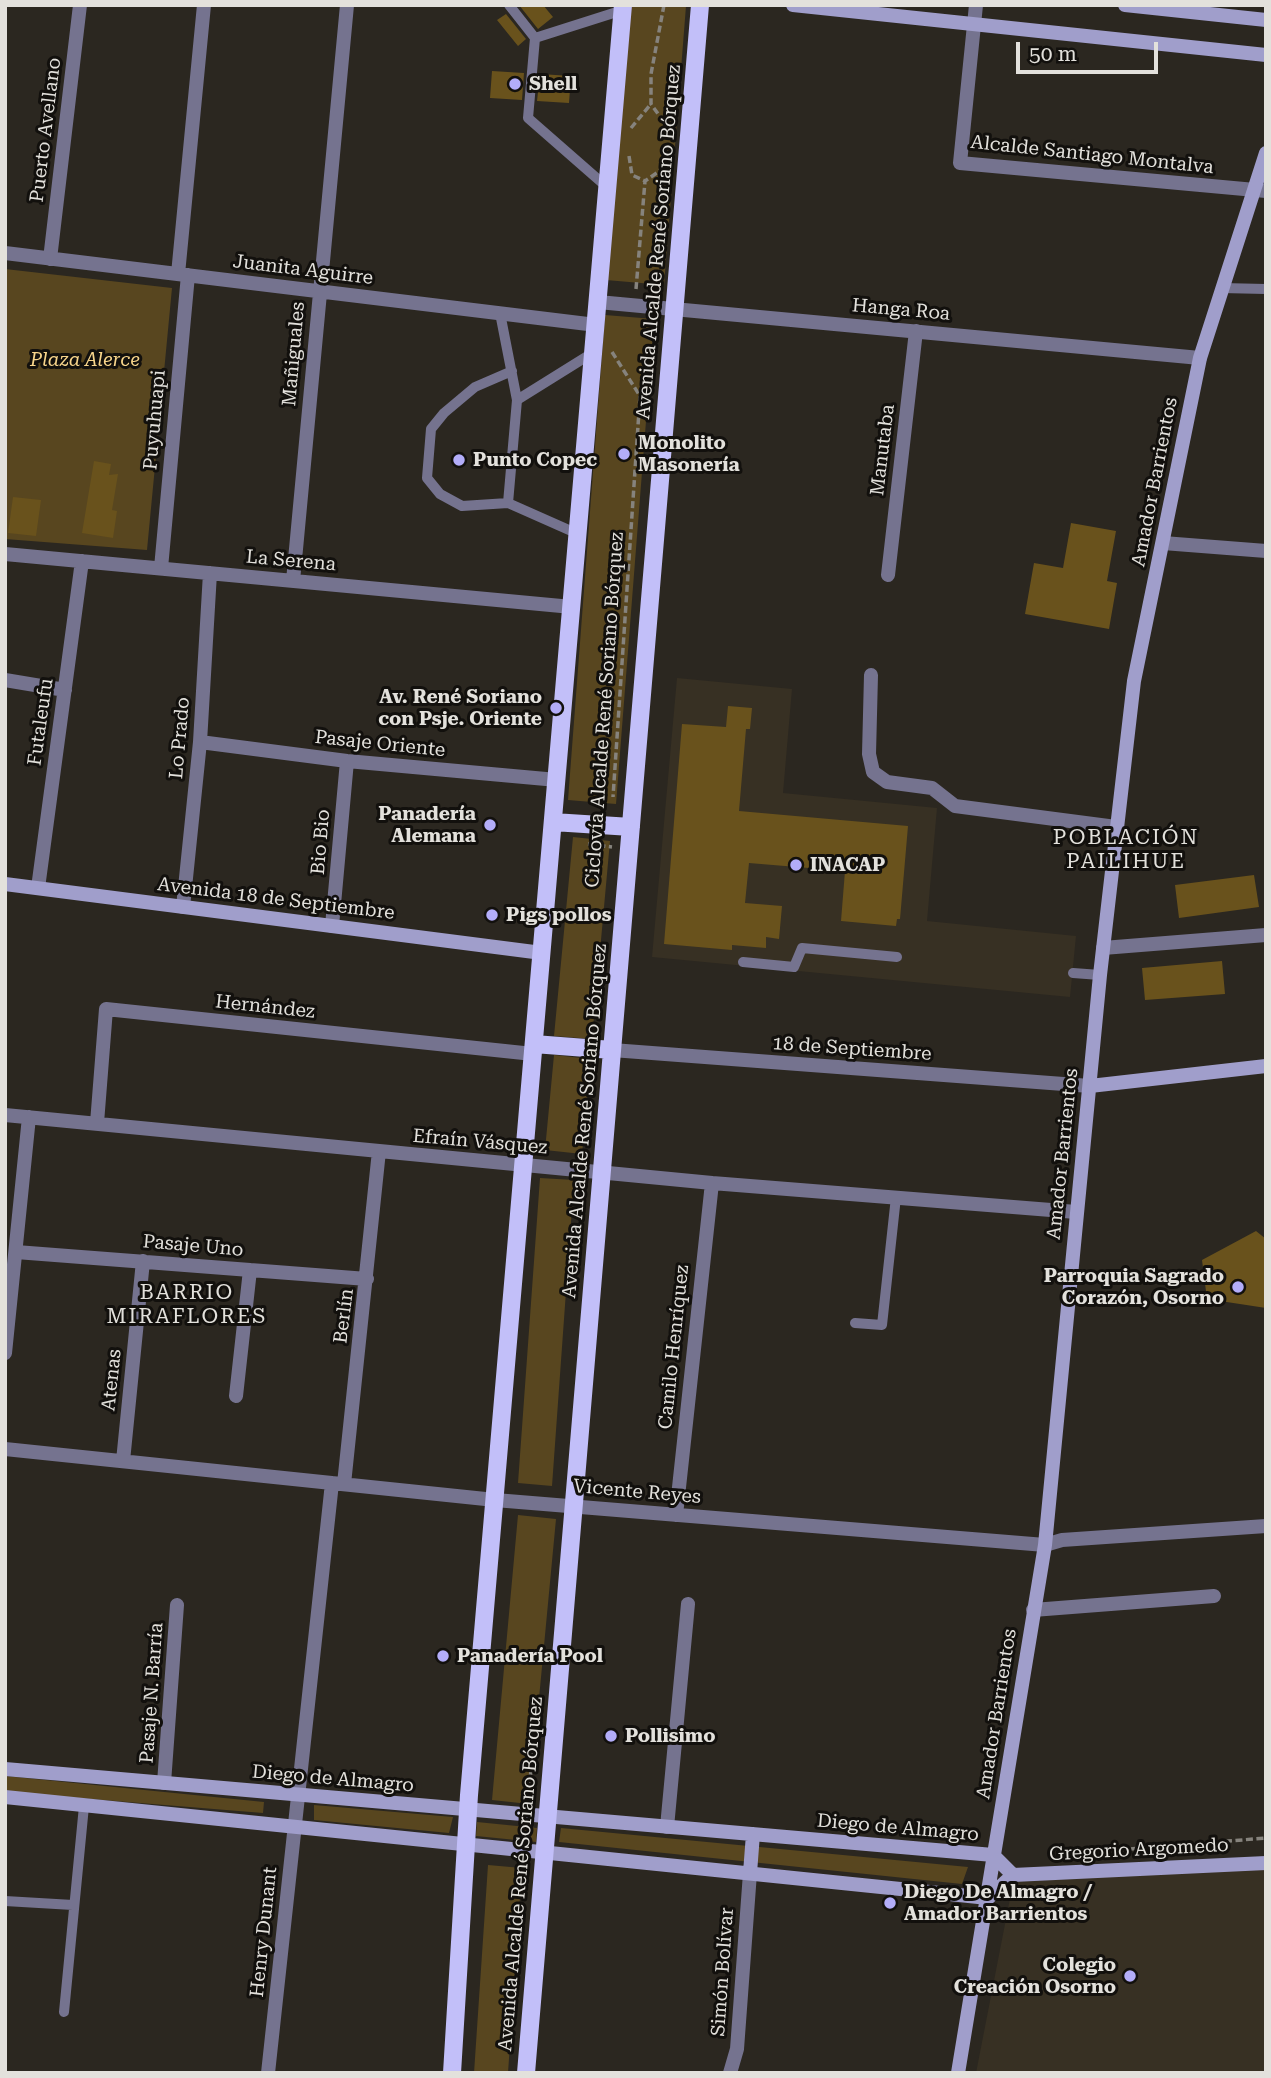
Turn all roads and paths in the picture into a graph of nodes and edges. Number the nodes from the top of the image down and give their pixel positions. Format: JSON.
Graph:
{"nodes":[{"id":1,"x":80,"y":5,"type":"edge"},
{"id":2,"x":204,"y":5,"type":"edge"},
{"id":3,"x":347,"y":5,"type":"edge"},
{"id":4,"x":509,"y":5,"type":"edge"},
{"id":5,"x":664,"y":5,"type":"edge"},
{"id":6,"x":700,"y":5,"type":"edge"},
{"id":7,"x":793,"y":5,"type":"edge"},
{"id":8,"x":976,"y":5,"type":"edge"},
{"id":9,"x":1125,"y":5,"type":"edge"},
{"id":10,"x":623,"y":7,"type":"edge"},
{"id":11,"x":1266,"y":20,"type":"edge"},
{"id":12,"x":975,"y":23,"type":"junction"},
{"id":13,"x":535,"y":38,"type":"junction"},
{"id":14,"x":1266,"y":55,"type":"edge"},
{"id":15,"x":651,"y":104,"type":"junction"},
{"id":16,"x":630,"y":129,"type":"dead end"},
{"id":17,"x":630,"y":143,"type":"dead end"},
{"id":18,"x":670,"y":144,"type":"dead end"},
{"id":19,"x":1266,"y":153,"type":"edge"},
{"id":20,"x":669,"y":156,"type":"dead end"},
{"id":21,"x":645,"y":181,"type":"junction"},
{"id":22,"x":608,"y":188,"type":"junction"},
{"id":23,"x":1259,"y":190,"type":"edge"},
{"id":24,"x":5,"y":253,"type":"edge"},
{"id":25,"x":50,"y":259,"type":"junction"},
{"id":26,"x":183,"y":275,"type":"junction"},
{"id":27,"x":1221,"y":288,"type":"junction"},
{"id":28,"x":1266,"y":289,"type":"edge"},
{"id":29,"x":319,"y":291,"type":"junction"},
{"id":30,"x":598,"y":302,"type":"junction"},
{"id":31,"x":636,"y":306,"type":"junction"},
{"id":32,"x":675,"y":310,"type":"junction"},
{"id":33,"x":500,"y":313,"type":"junction"},
{"id":34,"x":596,"y":325,"type":"junction"},
{"id":35,"x":916,"y":331,"type":"junction"},
{"id":36,"x":601,"y":349,"type":"junction"},
{"id":37,"x":1199,"y":358,"type":"junction"},
{"id":38,"x":512,"y":371,"type":"junction"},
{"id":39,"x":517,"y":400,"type":"junction"},
{"id":40,"x":508,"y":503,"type":"junction"},
{"id":41,"x":578,"y":534,"type":"junction"},
{"id":42,"x":1163,"y":543,"type":"junction"},
{"id":43,"x":1266,"y":551,"type":"edge"},
{"id":44,"x":5,"y":554,"type":"edge"},
{"id":45,"x":82,"y":561,"type":"junction"},
{"id":46,"x":161,"y":568,"type":"junction"},
{"id":47,"x":210,"y":573,"type":"junction"},
{"id":48,"x":888,"y":575,"type":"dead end"},
{"id":49,"x":293,"y":581,"type":"junction"},
{"id":50,"x":572,"y":607,"type":"junction"},
{"id":51,"x":871,"y":675,"type":"dead end"},
{"id":52,"x":5,"y":680,"type":"edge"},
{"id":53,"x":65,"y":690,"type":"junction"},
{"id":54,"x":200,"y":742,"type":"junction"},
{"id":55,"x":347,"y":761,"type":"junction"},
{"id":56,"x":557,"y":780,"type":"junction"},
{"id":57,"x":553,"y":822,"type":"junction"},
{"id":58,"x":612,"y":826,"type":"junction"},
{"id":59,"x":631,"y":827,"type":"junction"},
{"id":60,"x":1116,"y":827,"type":"junction"},
{"id":61,"x":586,"y":844,"type":"dead end"},
{"id":62,"x":620,"y":847,"type":"junction"},
{"id":63,"x":610,"y":860,"type":"dead end"},
{"id":64,"x":5,"y":884,"type":"edge"},
{"id":65,"x":38,"y":888,"type":"junction"},
{"id":66,"x":183,"y":907,"type":"junction"},
{"id":67,"x":332,"y":926,"type":"junction"},
{"id":68,"x":1266,"y":935,"type":"edge"},
{"id":69,"x":1103,"y":948,"type":"junction"},
{"id":70,"x":542,"y":953,"type":"junction"},
{"id":71,"x":897,"y":957,"type":"dead end"},
{"id":72,"x":743,"y":962,"type":"dead end"},
{"id":73,"x":1073,"y":973,"type":"dead end"},
{"id":74,"x":1100,"y":975,"type":"junction"},
{"id":75,"x":534,"y":1049,"type":"junction"},
{"id":76,"x":612,"y":1050,"type":"junction"},
{"id":77,"x":1266,"y":1066,"type":"edge"},
{"id":78,"x":1090,"y":1086,"type":"junction"},
{"id":79,"x":5,"y":1115,"type":"edge"},
{"id":80,"x":29,"y":1117,"type":"junction"},
{"id":81,"x":97,"y":1123,"type":"junction"},
{"id":82,"x":379,"y":1152,"type":"junction"},
{"id":83,"x":524,"y":1165,"type":"junction"},
{"id":84,"x":601,"y":1173,"type":"junction"},
{"id":85,"x":712,"y":1183,"type":"junction"},
{"id":86,"x":896,"y":1197,"type":"junction"},
{"id":87,"x":1076,"y":1212,"type":"junction"},
{"id":88,"x":16,"y":1252,"type":"junction"},
{"id":89,"x":143,"y":1261,"type":"junction"},
{"id":90,"x":250,"y":1270,"type":"junction"},
{"id":91,"x":368,"y":1279,"type":"junction"},
{"id":92,"x":855,"y":1323,"type":"dead end"},
{"id":93,"x":5,"y":1353,"type":"edge"},
{"id":94,"x":236,"y":1396,"type":"dead end"},
{"id":95,"x":5,"y":1449,"type":"edge"},
{"id":96,"x":123,"y":1461,"type":"junction"},
{"id":97,"x":338,"y":1484,"type":"junction"},
{"id":98,"x":495,"y":1500,"type":"junction"},
{"id":99,"x":573,"y":1506,"type":"junction"},
{"id":100,"x":676,"y":1515,"type":"junction"},
{"id":101,"x":1266,"y":1526,"type":"edge"},
{"id":102,"x":1045,"y":1545,"type":"junction"},
{"id":103,"x":1214,"y":1596,"type":"dead end"},
{"id":104,"x":688,"y":1604,"type":"dead end"},
{"id":105,"x":177,"y":1605,"type":"dead end"},
{"id":106,"x":1033,"y":1609,"type":"junction"},
{"id":107,"x":534,"y":1734,"type":"dead end"},
{"id":108,"x":5,"y":1769,"type":"edge"},
{"id":109,"x":164,"y":1783,"type":"junction"},
{"id":110,"x":298,"y":1795,"type":"junction"},
{"id":111,"x":5,"y":1797,"type":"edge"},
{"id":112,"x":528,"y":1801,"type":"dead end"},
{"id":113,"x":84,"y":1805,"type":"junction"},
{"id":114,"x":468,"y":1810,"type":"junction"},
{"id":115,"x":547,"y":1816,"type":"junction"},
{"id":116,"x":295,"y":1827,"type":"junction"},
{"id":117,"x":667,"y":1827,"type":"junction"},
{"id":118,"x":753,"y":1834,"type":"junction"},
{"id":119,"x":466,"y":1844,"type":"junction"},
{"id":120,"x":544,"y":1852,"type":"junction"},
{"id":121,"x":993,"y":1855,"type":"junction"},
{"id":122,"x":1266,"y":1863,"type":"edge"},
{"id":123,"x":750,"y":1873,"type":"junction"},
{"id":124,"x":1013,"y":1875,"type":"junction"},
{"id":125,"x":988,"y":1898,"type":"junction"},
{"id":126,"x":5,"y":1901,"type":"edge"},
{"id":127,"x":73,"y":1905,"type":"junction"},
{"id":128,"x":64,"y":2012,"type":"dead end"},
{"id":129,"x":268,"y":2073,"type":"edge"},
{"id":130,"x":452,"y":2073,"type":"edge"},
{"id":131,"x":526,"y":2073,"type":"edge"},
{"id":132,"x":730,"y":2073,"type":"edge"},
{"id":133,"x":958,"y":2073,"type":"edge"}],
"edges":[{"from":1,"to":25,"type":"street","name":"Puerto Avellano"},
{"from":2,"to":26,"type":"street","name":"Puyuhuapi"},
{"from":3,"to":29,"type":"street","name":"Mañiguales"},
{"from":4,"to":13,"type":"lane"},
{"from":5,"to":15,"type":"path"},
{"from":6,"to":32,"type":"main road","name":"Avenida Alcalde René Soriano Bórquez"},
{"from":7,"to":12,"type":"main road"},
{"from":8,"to":12,"type":"street","name":"Alcalde Santiago Montalva"},
{"from":9,"to":11,"type":"main road"},
{"from":10,"to":13,"type":"lane"},
{"from":10,"to":22,"type":"main road"},
{"from":12,"to":14,"type":"main road"},
{"from":12,"to":23,"type":"street","name":"Alcalde Santiago Montalva"},
{"from":13,"to":22,"type":"lane"},
{"from":15,"to":16,"type":"path"},
{"from":15,"to":18,"type":"path"},
{"from":17,"to":21,"type":"path"},
{"from":19,"to":23,"type":"main road","name":"Amador Barrientos"},
{"from":20,"to":21,"type":"path"},
{"from":21,"to":31,"type":"path"},
{"from":22,"to":30,"type":"main road"},
{"from":23,"to":27,"type":"main road","name":"Amador Barrientos"},
{"from":24,"to":25,"type":"street","name":"Juanita Aguirre"},
{"from":25,"to":26,"type":"street","name":"Juanita Aguirre"},
{"from":26,"to":29,"type":"street","name":"Juanita Aguirre"},
{"from":26,"to":46,"type":"street","name":"Puyuhuapi"},
{"from":27,"to":28,"type":"lane"},
{"from":27,"to":37,"type":"main road","name":"Amador Barrientos"},
{"from":29,"to":33,"type":"street","name":"Juanita Aguirre"},
{"from":29,"to":49,"type":"street","name":"Mañiguales"},
{"from":30,"to":31,"type":"street","name":"Hanga Roa"},
{"from":30,"to":34,"type":"main road"},
{"from":31,"to":32,"type":"street","name":"Hanga Roa"},
{"from":32,"to":35,"type":"street","name":"Hanga Roa"},
{"from":32,"to":59,"type":"main road","name":"Avenida Alcalde René Soriano Bórquez"},
{"from":33,"to":34,"type":"street","name":"Juanita Aguirre"},
{"from":33,"to":38,"type":"lane"},
{"from":34,"to":36,"type":"main road"},
{"from":35,"to":37,"type":"street","name":"Hanga Roa"},
{"from":35,"to":48,"type":"street","name":"Manutaba"},
{"from":36,"to":39,"type":"lane"},
{"from":36,"to":41,"type":"main road"},
{"from":36,"to":58,"type":"path","name":"Ciclovía Alcalde René Soriano Bórquez"},
{"from":37,"to":42,"type":"main road","name":"Amador Barrientos"},
{"from":38,"to":39,"type":"lane"},
{"from":38,"to":40,"type":"lane"},
{"from":39,"to":40,"type":"lane"},
{"from":40,"to":41,"type":"lane"},
{"from":41,"to":50,"type":"main road"},
{"from":42,"to":43,"type":"street"},
{"from":42,"to":60,"type":"main road","name":"Amador Barrientos"},
{"from":44,"to":45,"type":"street","name":"La Serena"},
{"from":45,"to":46,"type":"street","name":"La Serena"},
{"from":45,"to":53,"type":"street","name":"Futaleufu"},
{"from":46,"to":47,"type":"street","name":"La Serena"},
{"from":47,"to":49,"type":"street","name":"La Serena"},
{"from":47,"to":54,"type":"street","name":"Lo Prado"},
{"from":49,"to":50,"type":"street","name":"La Serena"},
{"from":50,"to":56,"type":"main road"},
{"from":51,"to":60,"type":"street"},
{"from":52,"to":53,"type":"street"},
{"from":53,"to":65,"type":"street","name":"Futaleufu"},
{"from":54,"to":55,"type":"street","name":"Pasaje Oriente"},
{"from":54,"to":66,"type":"street","name":"Lo Prado"},
{"from":55,"to":56,"type":"street","name":"Pasaje Oriente"},
{"from":55,"to":67,"type":"street","name":"Bio Bio"},
{"from":56,"to":57,"type":"main road"},
{"from":57,"to":58,"type":"main road"},
{"from":57,"to":70,"type":"main road"},
{"from":58,"to":59,"type":"main road"},
{"from":58,"to":62,"type":"path","name":"Ciclovía Alcalde René Soriano Bórquez"},
{"from":59,"to":62,"type":"main road","name":"Avenida Alcalde René Soriano Bórquez"},
{"from":60,"to":69,"type":"main road","name":"Amador Barrientos"},
{"from":61,"to":62,"type":"path"},
{"from":62,"to":63,"type":"path","name":"Ciclovía Alcalde René Soriano Bórquez"},
{"from":62,"to":76,"type":"main road","name":"Avenida Alcalde René Soriano Bórquez"},
{"from":64,"to":65,"type":"main road","name":"Avenida 18 de Septiembre"},
{"from":65,"to":66,"type":"main road","name":"Avenida 18 de Septiembre"},
{"from":66,"to":67,"type":"main road","name":"Avenida 18 de Septiembre"},
{"from":67,"to":70,"type":"main road","name":"Avenida 18 de Septiembre"},
{"from":68,"to":69,"type":"street"},
{"from":69,"to":74,"type":"main road","name":"Amador Barrientos"},
{"from":70,"to":75,"type":"main road"},
{"from":71,"to":72,"type":"lane"},
{"from":73,"to":74,"type":"lane"},
{"from":74,"to":78,"type":"main road","name":"Amador Barrientos"},
{"from":75,"to":76,"type":"main road"},
{"from":75,"to":81,"type":"street","name":"Hernández"},
{"from":75,"to":83,"type":"main road"},
{"from":76,"to":78,"type":"street","name":"18 de Septiembre"},
{"from":76,"to":84,"type":"main road","name":"Avenida Alcalde René Soriano Bórquez"},
{"from":77,"to":78,"type":"main road"},
{"from":78,"to":87,"type":"main road","name":"Amador Barrientos"},
{"from":79,"to":80,"type":"street","name":"Efraín Vásquez"},
{"from":80,"to":81,"type":"street","name":"Efraín Vásquez"},
{"from":80,"to":88,"type":"street"},
{"from":81,"to":82,"type":"street","name":"Efraín Vásquez"},
{"from":82,"to":83,"type":"street","name":"Efraín Vásquez"},
{"from":82,"to":91,"type":"street","name":"Berlín"},
{"from":83,"to":84,"type":"street","name":"Efraín Vásquez"},
{"from":83,"to":98,"type":"main road"},
{"from":84,"to":85,"type":"street","name":"Efraín Vásquez"},
{"from":84,"to":99,"type":"main road","name":"Avenida Alcalde René Soriano Bórquez"},
{"from":85,"to":86,"type":"street","name":"Efraín Vásquez"},
{"from":85,"to":100,"type":"street","name":"Camilo Henríquez"},
{"from":86,"to":87,"type":"street","name":"Efraín Vásquez"},
{"from":86,"to":92,"type":"lane"},
{"from":87,"to":102,"type":"main road","name":"Amador Barrientos"},
{"from":88,"to":89,"type":"street","name":"Pasaje Uno"},
{"from":88,"to":93,"type":"street"},
{"from":89,"to":90,"type":"street","name":"Pasaje Uno"},
{"from":89,"to":96,"type":"street","name":"Atenas"},
{"from":90,"to":91,"type":"street","name":"Pasaje Uno"},
{"from":90,"to":94,"type":"street"},
{"from":91,"to":97,"type":"street","name":"Berlín"},
{"from":95,"to":96,"type":"street","name":"Vicente Reyes"},
{"from":96,"to":97,"type":"street","name":"Vicente Reyes"},
{"from":97,"to":98,"type":"street","name":"Vicente Reyes"},
{"from":97,"to":110,"type":"street","name":"Berlín"},
{"from":98,"to":99,"type":"street","name":"Vicente Reyes"},
{"from":98,"to":114,"type":"main road"},
{"from":99,"to":100,"type":"street","name":"Vicente Reyes"},
{"from":99,"to":115,"type":"main road","name":"Avenida Alcalde René Soriano Bórquez"},
{"from":100,"to":102,"type":"street","name":"Vicente Reyes"},
{"from":101,"to":102,"type":"street","name":"Vicente Reyes"},
{"from":102,"to":106,"type":"main road","name":"Amador Barrientos"},
{"from":103,"to":106,"type":"street","name":"Amador Barrientos"},
{"from":104,"to":117,"type":"street"},
{"from":105,"to":109,"type":"street","name":"Pasaje N. Barría"},
{"from":106,"to":121,"type":"main road","name":"Amador Barrientos"},
{"from":107,"to":112,"type":"path"},
{"from":108,"to":109,"type":"main road","name":"Diego de Almagro"},
{"from":109,"to":110,"type":"main road","name":"Diego de Almagro"},
{"from":110,"to":114,"type":"main road","name":"Diego de Almagro"},
{"from":110,"to":116,"type":"street","name":"Henry Dunant"},
{"from":111,"to":113,"type":"main road"},
{"from":113,"to":116,"type":"main road"},
{"from":113,"to":127,"type":"lane"},
{"from":114,"to":115,"type":"main road","name":"Diego de Almagro"},
{"from":114,"to":119,"type":"main road"},
{"from":115,"to":117,"type":"main road","name":"Diego de Almagro"},
{"from":115,"to":120,"type":"main road","name":"Avenida Alcalde René Soriano Bórquez"},
{"from":116,"to":119,"type":"main road"},
{"from":116,"to":129,"type":"street","name":"Henry Dunant"},
{"from":117,"to":118,"type":"main road","name":"Diego de Almagro"},
{"from":118,"to":121,"type":"main road","name":"Diego de Almagro"},
{"from":118,"to":123,"type":"main road"},
{"from":119,"to":120,"type":"main road"},
{"from":119,"to":130,"type":"main road"},
{"from":120,"to":123,"type":"main road"},
{"from":120,"to":131,"type":"main road","name":"Avenida Alcalde René Soriano Bórquez"},
{"from":121,"to":124,"type":"main road","name":"Diego de Almagro"},
{"from":121,"to":125,"type":"main road","name":"Amador Barrientos"},
{"from":122,"to":124,"type":"main road","name":"Gregorio Argomedo"},
{"from":123,"to":125,"type":"main road"},
{"from":123,"to":132,"type":"street","name":"Simón Bolívar"},
{"from":124,"to":125,"type":"main road"},
{"from":125,"to":133,"type":"main road","name":"Amador Barrientos"},
{"from":126,"to":127,"type":"lane"},
{"from":127,"to":128,"type":"lane"}]}
